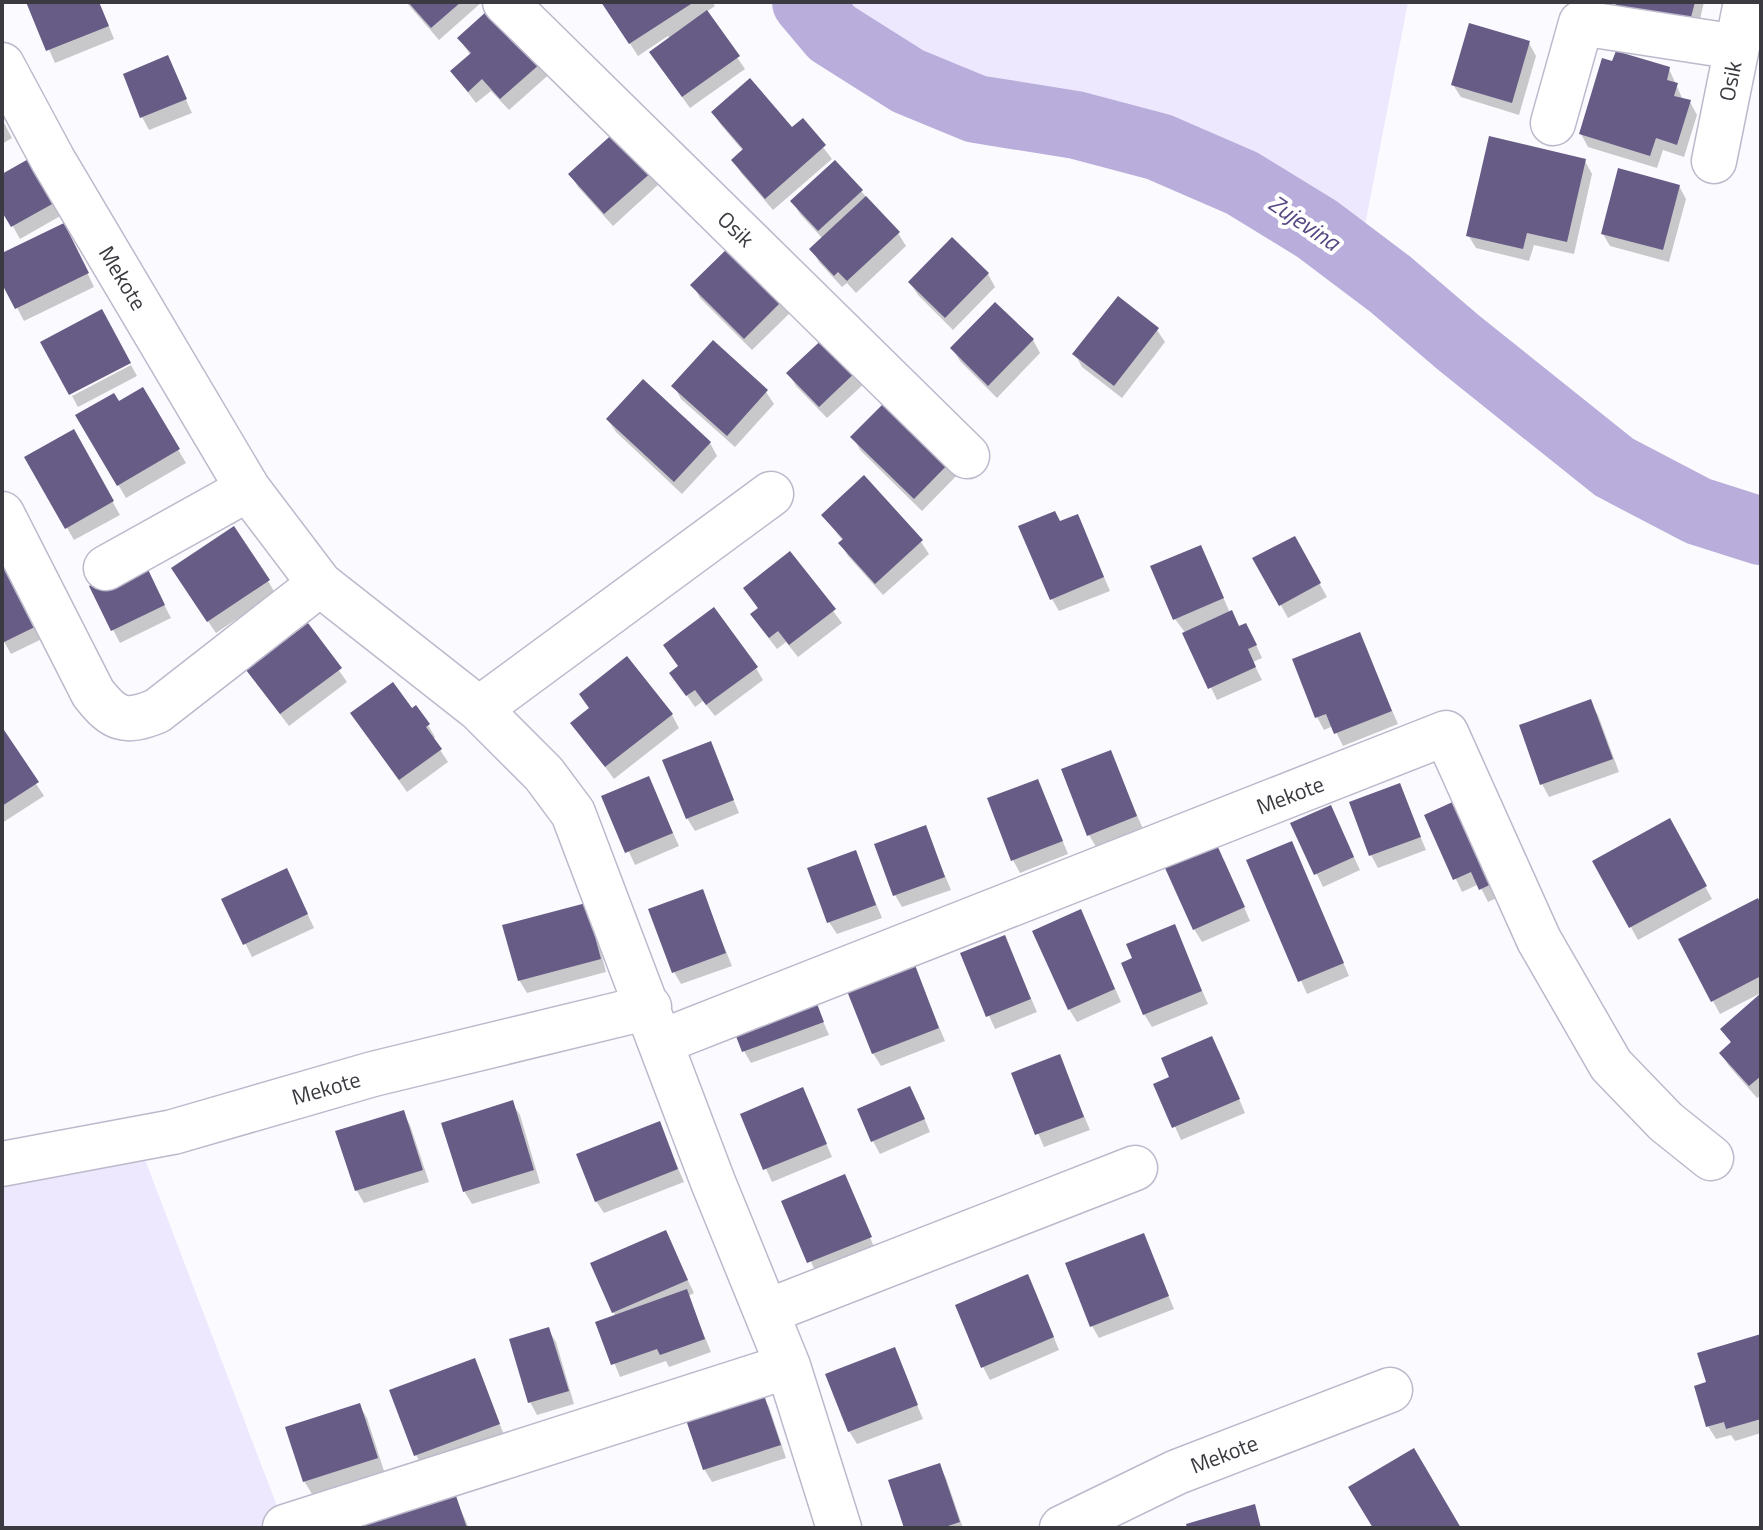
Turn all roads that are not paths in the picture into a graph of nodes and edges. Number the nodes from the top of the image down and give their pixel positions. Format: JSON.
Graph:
{"nodes":[{"id":1,"x":505,"y":2,"type":"edge"},
{"id":2,"x":1746,"y":2,"type":"edge"},
{"id":3,"x":1737,"y":47,"type":"junction"},
{"id":4,"x":2,"y":65,"type":"edge"},
{"id":5,"x":1553,"y":123,"type":"dead end"},
{"id":6,"x":1714,"y":161,"type":"dead end"},
{"id":7,"x":967,"y":456,"type":"dead end"},
{"id":8,"x":248,"y":489,"type":"junction"},
{"id":9,"x":771,"y":494,"type":"dead end"},
{"id":10,"x":2,"y":514,"type":"edge"},
{"id":11,"x":106,"y":568,"type":"dead end"},
{"id":12,"x":320,"y":584,"type":"junction"},
{"id":13,"x":479,"y":709,"type":"junction"},
{"id":14,"x":655,"y":1024,"type":"junction"},
{"id":15,"x":1711,"y":1158,"type":"dead end"},
{"id":16,"x":2,"y":1164,"type":"edge"},
{"id":17,"x":1135,"y":1168,"type":"dead end"},
{"id":18,"x":766,"y":1312,"type":"junction"},
{"id":19,"x":788,"y":1366,"type":"junction"},
{"id":20,"x":1390,"y":1390,"type":"dead end"},
{"id":21,"x":285,"y":1527,"type":"edge"},
{"id":22,"x":839,"y":1528,"type":"edge"},
{"id":23,"x":1062,"y":1528,"type":"edge"}],
"edges":[{"from":1,"to":7,"type":"street","name":"Osik"},
{"from":2,"to":3,"type":"street","name":"Osik"},
{"from":3,"to":5,"type":"street"},
{"from":3,"to":6,"type":"street","name":"Osik"},
{"from":4,"to":8,"type":"street","name":"Mekote"},
{"from":8,"to":11,"type":"street"},
{"from":8,"to":12,"type":"street","name":"Mekote"},
{"from":9,"to":13,"type":"street"},
{"from":10,"to":12,"type":"street"},
{"from":12,"to":13,"type":"street","name":"Mekote"},
{"from":13,"to":14,"type":"street","name":"Mekote"},
{"from":14,"to":15,"type":"street","name":"Mekote"},
{"from":14,"to":16,"type":"street","name":"Mekote"},
{"from":14,"to":18,"type":"street","name":"Mekote"},
{"from":17,"to":18,"type":"street"},
{"from":18,"to":19,"type":"street","name":"Mekote"},
{"from":19,"to":21,"type":"street"},
{"from":19,"to":22,"type":"street","name":"Mekote"},
{"from":20,"to":23,"type":"street","name":"Mekote"}]}
